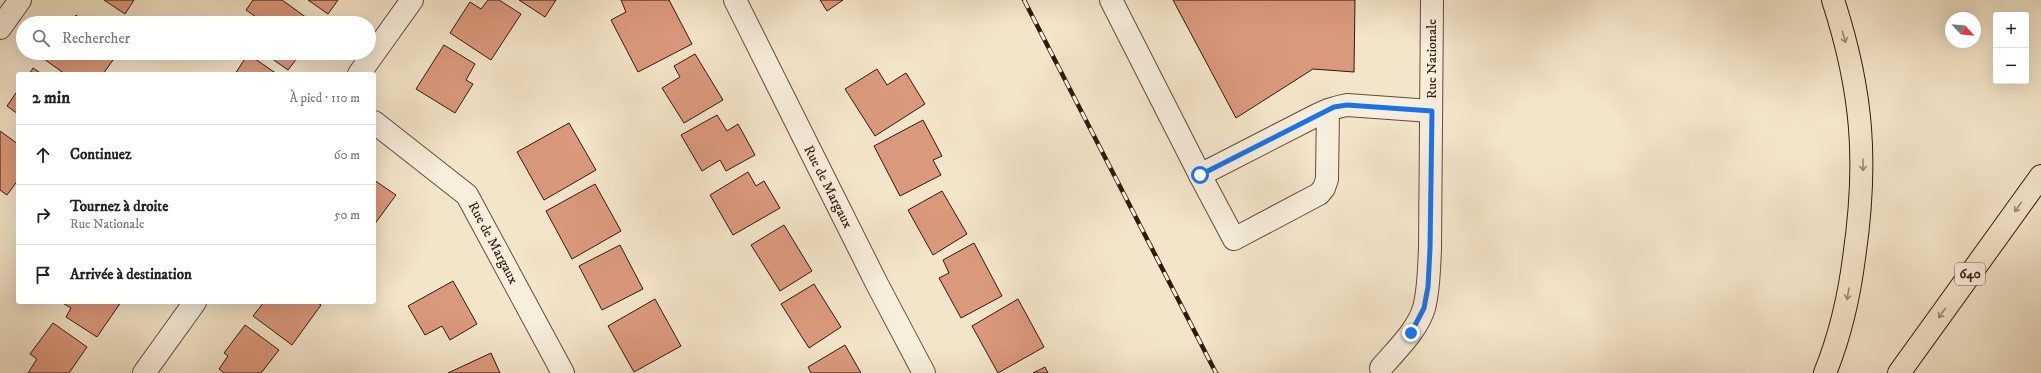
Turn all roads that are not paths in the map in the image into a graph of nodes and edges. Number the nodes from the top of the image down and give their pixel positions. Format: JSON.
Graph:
{"nodes":[{"id":1,"x":20,"y":0,"type":"edge"},
{"id":2,"x":412,"y":0,"type":"edge"},
{"id":3,"x":735,"y":0,"type":"edge"},
{"id":4,"x":1111,"y":0,"type":"edge"},
{"id":5,"x":1432,"y":0,"type":"edge"},
{"id":6,"x":1833,"y":0,"type":"edge"},
{"id":7,"x":0,"y":28,"type":"edge"},
{"id":8,"x":376,"y":50,"type":"edge"},
{"id":9,"x":369,"y":60,"type":"edge"},
{"id":10,"x":360,"y":72,"type":"edge"},
{"id":11,"x":1328,"y":110,"type":"junction"},
{"id":12,"x":1432,"y":111,"type":"junction"},
{"id":13,"x":376,"y":124,"type":"edge"},
{"id":14,"x":1200,"y":175,"type":"junction"},
{"id":15,"x":2041,"y":176,"type":"edge"},
{"id":16,"x":194,"y":304,"type":"edge"},
{"id":17,"x":1381,"y":368,"type":"dead end"},
{"id":18,"x":144,"y":373,"type":"edge"},
{"id":19,"x":564,"y":373,"type":"edge"},
{"id":20,"x":924,"y":373,"type":"edge"},
{"id":21,"x":1825,"y":373,"type":"edge"},
{"id":22,"x":1898,"y":373,"type":"edge"}],
"edges":[{"from":1,"to":7,"type":"street"},
{"from":2,"to":8,"type":"street"},
{"from":3,"to":20,"type":"street","name":"Rue de Margaux"},
{"from":4,"to":14,"type":"street"},
{"from":5,"to":12,"type":"street","name":"Rue Nationale"},
{"from":6,"to":21,"type":"highway","one_way":true},
{"from":9,"to":10,"type":"street"},
{"from":11,"to":12,"type":"street"},
{"from":11,"to":14,"type":"street"},
{"from":11,"to":14,"type":"street"},
{"from":12,"to":17,"type":"street","name":"Rue Nationale"},
{"from":13,"to":19,"type":"street","name":"Rue de Margaux"},
{"from":15,"to":22,"type":"highway","number":"640","one_way":true},
{"from":16,"to":18,"type":"street"}]}
